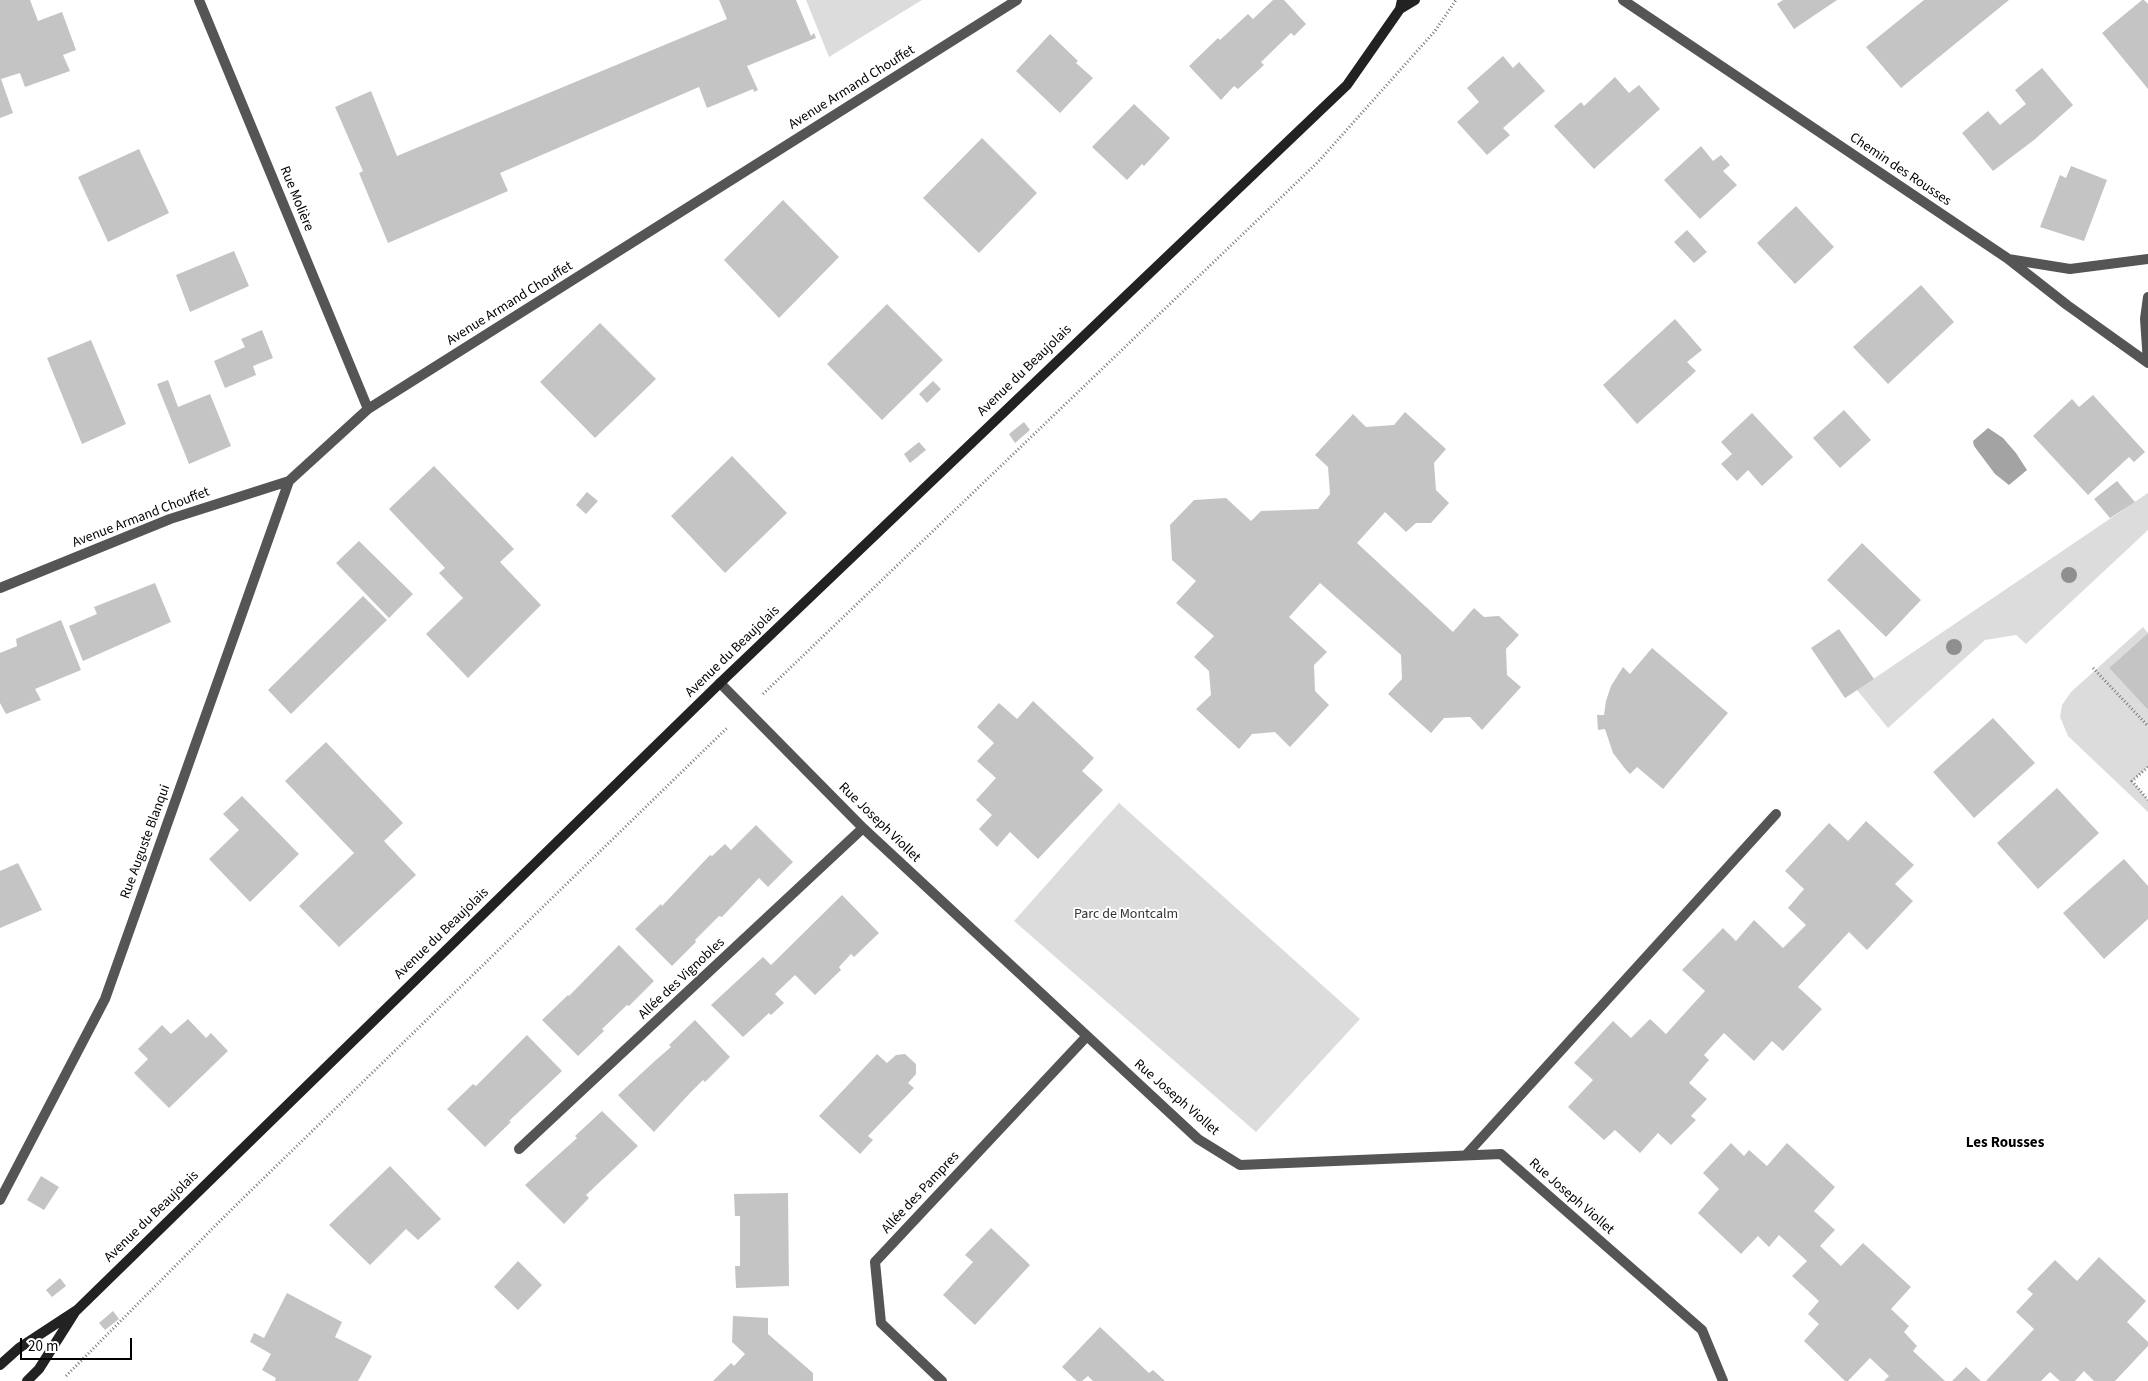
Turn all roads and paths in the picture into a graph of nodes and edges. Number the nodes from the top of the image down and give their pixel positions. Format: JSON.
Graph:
{"nodes":[{"id":1,"x":199,"y":0,"type":"edge"},
{"id":2,"x":1017,"y":0,"type":"edge"},
{"id":3,"x":1415,"y":0,"type":"edge"},
{"id":4,"x":1628,"y":2,"type":"edge"},
{"id":5,"x":1401,"y":4,"type":"edge"},
{"id":6,"x":2007,"y":258,"type":"junction"},
{"id":7,"x":2148,"y":259,"type":"edge"},
{"id":8,"x":2148,"y":297,"type":"edge"},
{"id":9,"x":2148,"y":362,"type":"edge"},
{"id":10,"x":368,"y":409,"type":"junction"},
{"id":11,"x":289,"y":481,"type":"junction"},
{"id":12,"x":0,"y":588,"type":"edge"},
{"id":13,"x":2093,"y":668,"type":"dead end"},
{"id":14,"x":720,"y":683,"type":"junction"},
{"id":15,"x":2148,"y":726,"type":"edge"},
{"id":16,"x":2148,"y":767,"type":"edge"},
{"id":17,"x":2148,"y":800,"type":"edge"},
{"id":18,"x":1776,"y":814,"type":"dead end"},
{"id":19,"x":863,"y":828,"type":"junction"},
{"id":20,"x":1087,"y":1036,"type":"junction"},
{"id":21,"x":519,"y":1149,"type":"dead end"},
{"id":22,"x":1466,"y":1155,"type":"junction"},
{"id":23,"x":0,"y":1200,"type":"edge"},
{"id":24,"x":77,"y":1310,"type":"junction"},
{"id":25,"x":0,"y":1365,"type":"edge"},
{"id":26,"x":27,"y":1381,"type":"edge"},
{"id":27,"x":942,"y":1381,"type":"edge"},
{"id":28,"x":1723,"y":1381,"type":"edge"}],
"edges":[{"from":1,"to":10,"type":"street","name":"Rue Molière"},
{"from":2,"to":10,"type":"street","name":"Avenue Armand Chouffet"},
{"from":3,"to":5,"type":"main road","name":"Avenue du Beaujolais"},
{"from":4,"to":6,"type":"street","name":"Chemin des Rousses"},
{"from":5,"to":14,"type":"main road","name":"Avenue du Beaujolais"},
{"from":6,"to":7,"type":"street"},
{"from":6,"to":9,"type":"street","name":"Chemin des Rousses"},
{"from":8,"to":9,"type":"street"},
{"from":10,"to":11,"type":"street","name":"Avenue Armand Chouffet"},
{"from":11,"to":12,"type":"street","name":"Avenue Armand Chouffet"},
{"from":11,"to":23,"type":"street","name":"Rue Auguste Blanqui"},
{"from":13,"to":15,"type":"path"},
{"from":14,"to":19,"type":"street","name":"Rue Joseph Viollet"},
{"from":14,"to":24,"type":"main road","name":"Avenue du Beaujolais"},
{"from":16,"to":17,"type":"path"},
{"from":18,"to":22,"type":"street"},
{"from":19,"to":20,"type":"street","name":"Rue Joseph Viollet"},
{"from":19,"to":21,"type":"street","name":"Allée des Vignobles"},
{"from":20,"to":22,"type":"street","name":"Rue Joseph Viollet"},
{"from":20,"to":27,"type":"street","name":"Allée des Pampres"},
{"from":22,"to":28,"type":"street","name":"Rue Joseph Viollet"},
{"from":24,"to":25,"type":"main road","name":"Avenue du Beaujolais"},
{"from":24,"to":26,"type":"main road","name":"Avenue du Beaujolais"}]}
